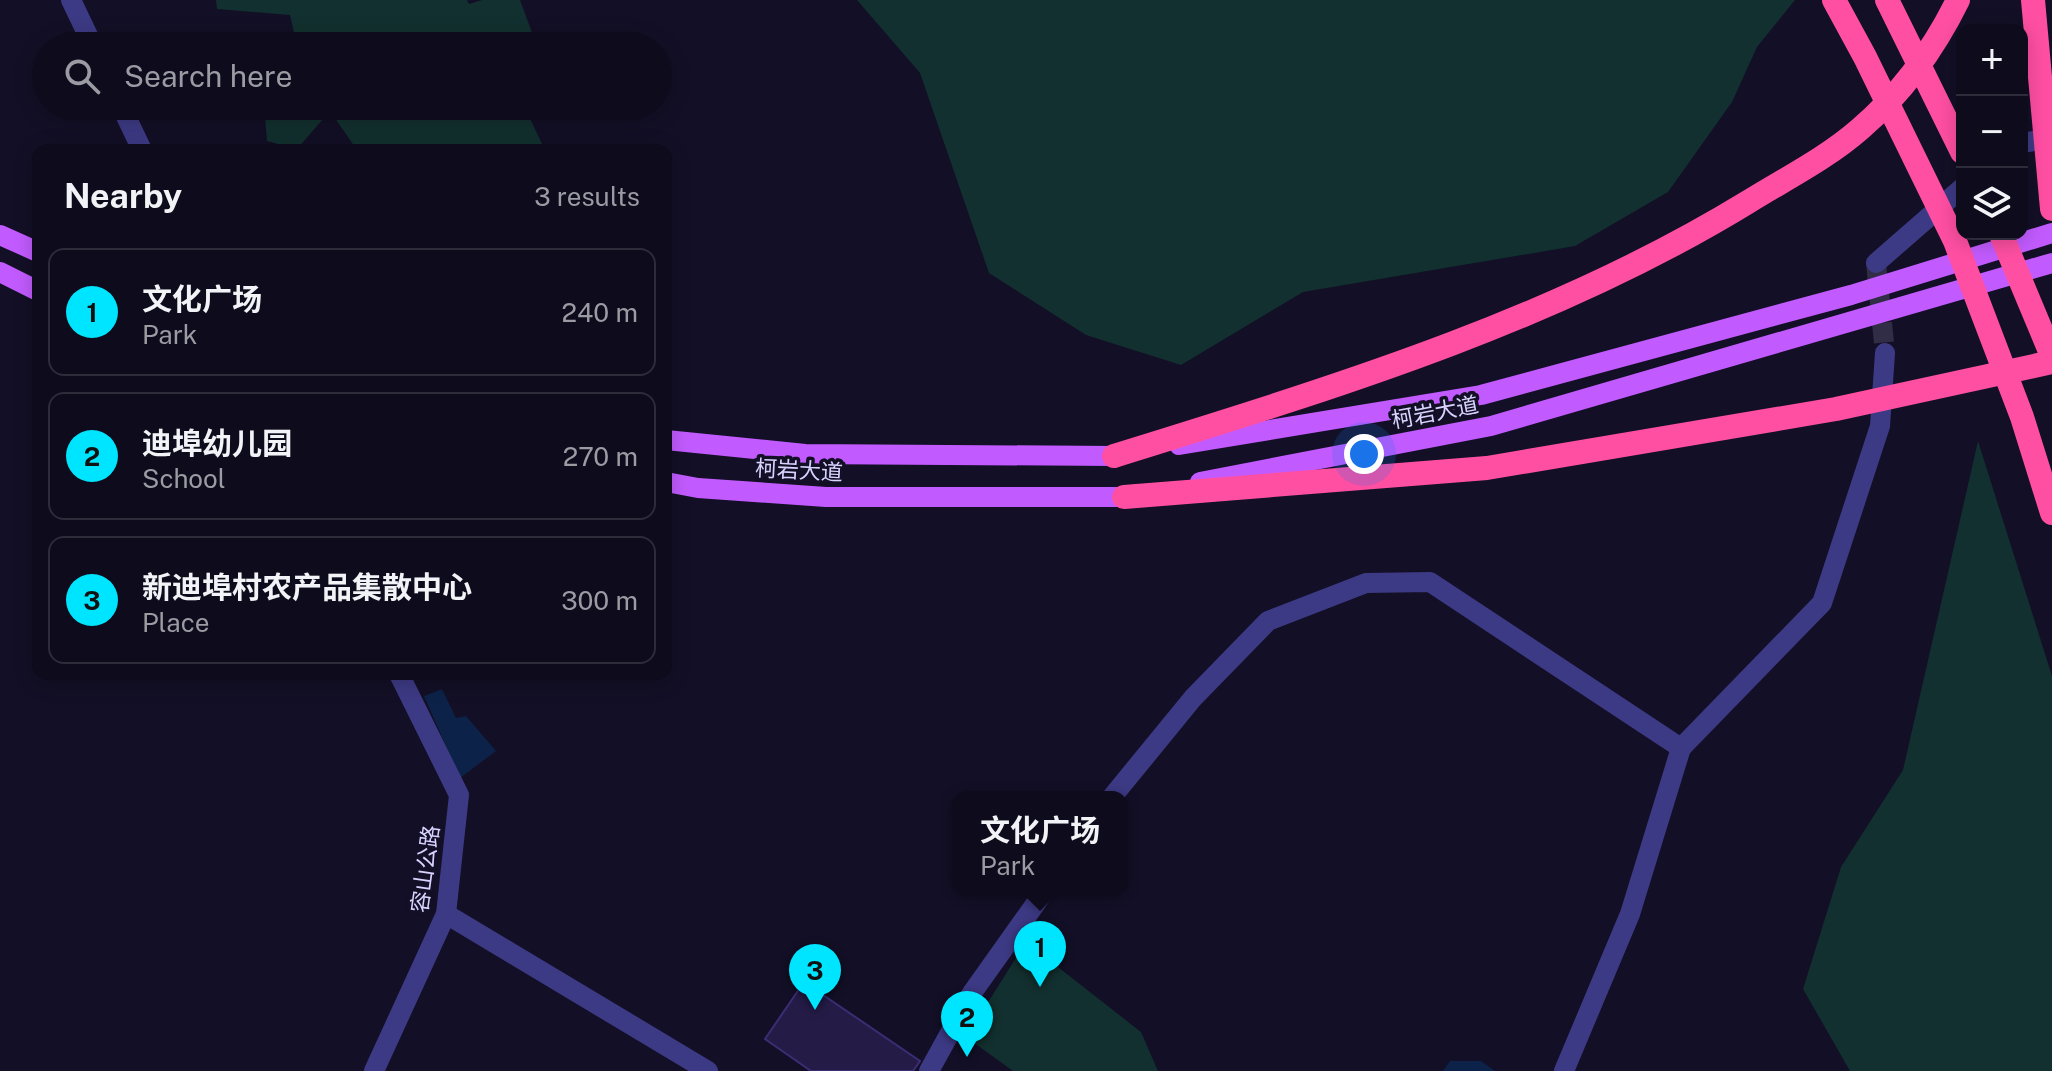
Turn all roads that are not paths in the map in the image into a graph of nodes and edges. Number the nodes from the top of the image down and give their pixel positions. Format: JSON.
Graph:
{"nodes":[{"id":1,"x":71,"y":0,"type":"edge"},
{"id":2,"x":1834,"y":0,"type":"edge"},
{"id":3,"x":1887,"y":0,"type":"edge"},
{"id":4,"x":1958,"y":0,"type":"edge"},
{"id":5,"x":2033,"y":0,"type":"edge"},
{"id":6,"x":86,"y":32,"type":"edge"},
{"id":7,"x":128,"y":120,"type":"edge"},
{"id":8,"x":2052,"y":138,"type":"edge"},
{"id":9,"x":1956,"y":140,"type":"edge"},
{"id":10,"x":2028,"y":142,"type":"edge"},
{"id":11,"x":139,"y":144,"type":"edge"},
{"id":12,"x":1956,"y":193,"type":"edge"},
{"id":13,"x":2052,"y":209,"type":"edge"},
{"id":14,"x":2052,"y":233,"type":"edge"},
{"id":15,"x":0,"y":235,"type":"edge"},
{"id":16,"x":2003,"y":240,"type":"edge"},
{"id":17,"x":32,"y":249,"type":"edge"},
{"id":18,"x":1876,"y":263,"type":"dead end"},
{"id":19,"x":2052,"y":263,"type":"edge"},
{"id":20,"x":0,"y":272,"type":"edge"},
{"id":21,"x":32,"y":288,"type":"edge"},
{"id":22,"x":1885,"y":353,"type":"tunnel mouth"},
{"id":23,"x":2052,"y":359,"type":"edge"},
{"id":24,"x":672,"y":441,"type":"edge"},
{"id":25,"x":1114,"y":456,"type":"junction"},
{"id":26,"x":672,"y":483,"type":"edge"},
{"id":27,"x":1124,"y":497,"type":"junction"},
{"id":28,"x":2052,"y":513,"type":"edge"},
{"id":29,"x":402,"y":680,"type":"edge"},
{"id":30,"x":1681,"y":748,"type":"junction"},
{"id":31,"x":1117,"y":791,"type":"edge"},
{"id":32,"x":1042,"y":895,"type":"edge"},
{"id":33,"x":446,"y":914,"type":"junction"},
{"id":34,"x":374,"y":1071,"type":"edge"},
{"id":35,"x":708,"y":1071,"type":"edge"},
{"id":36,"x":929,"y":1071,"type":"edge"},
{"id":37,"x":1564,"y":1071,"type":"edge"}],
"edges":[{"from":1,"to":6,"type":"street"},
{"from":2,"to":28,"type":"highway"},
{"from":3,"to":9,"type":"highway"},
{"from":4,"to":25,"type":"highway"},
{"from":5,"to":13,"type":"highway"},
{"from":7,"to":11,"type":"street"},
{"from":8,"to":10,"type":"street"},
{"from":12,"to":18,"type":"street"},
{"from":14,"to":25,"type":"main road","name":"柯岩大道"},
{"from":15,"to":17,"type":"main road"},
{"from":16,"to":23,"type":"highway"},
{"from":19,"to":27,"type":"main road","name":"柯岩大道"},
{"from":20,"to":21,"type":"main road"},
{"from":22,"to":30,"type":"street"},
{"from":23,"to":27,"type":"highway"},
{"from":24,"to":25,"type":"main road","name":"柯岩大道"},
{"from":26,"to":27,"type":"main road","name":"柯岩大道"},
{"from":29,"to":33,"type":"street","name":"容山公路"},
{"from":30,"to":31,"type":"street"},
{"from":30,"to":37,"type":"street"},
{"from":32,"to":36,"type":"street"},
{"from":33,"to":34,"type":"street","name":"容山公路"},
{"from":33,"to":35,"type":"street"}]}
